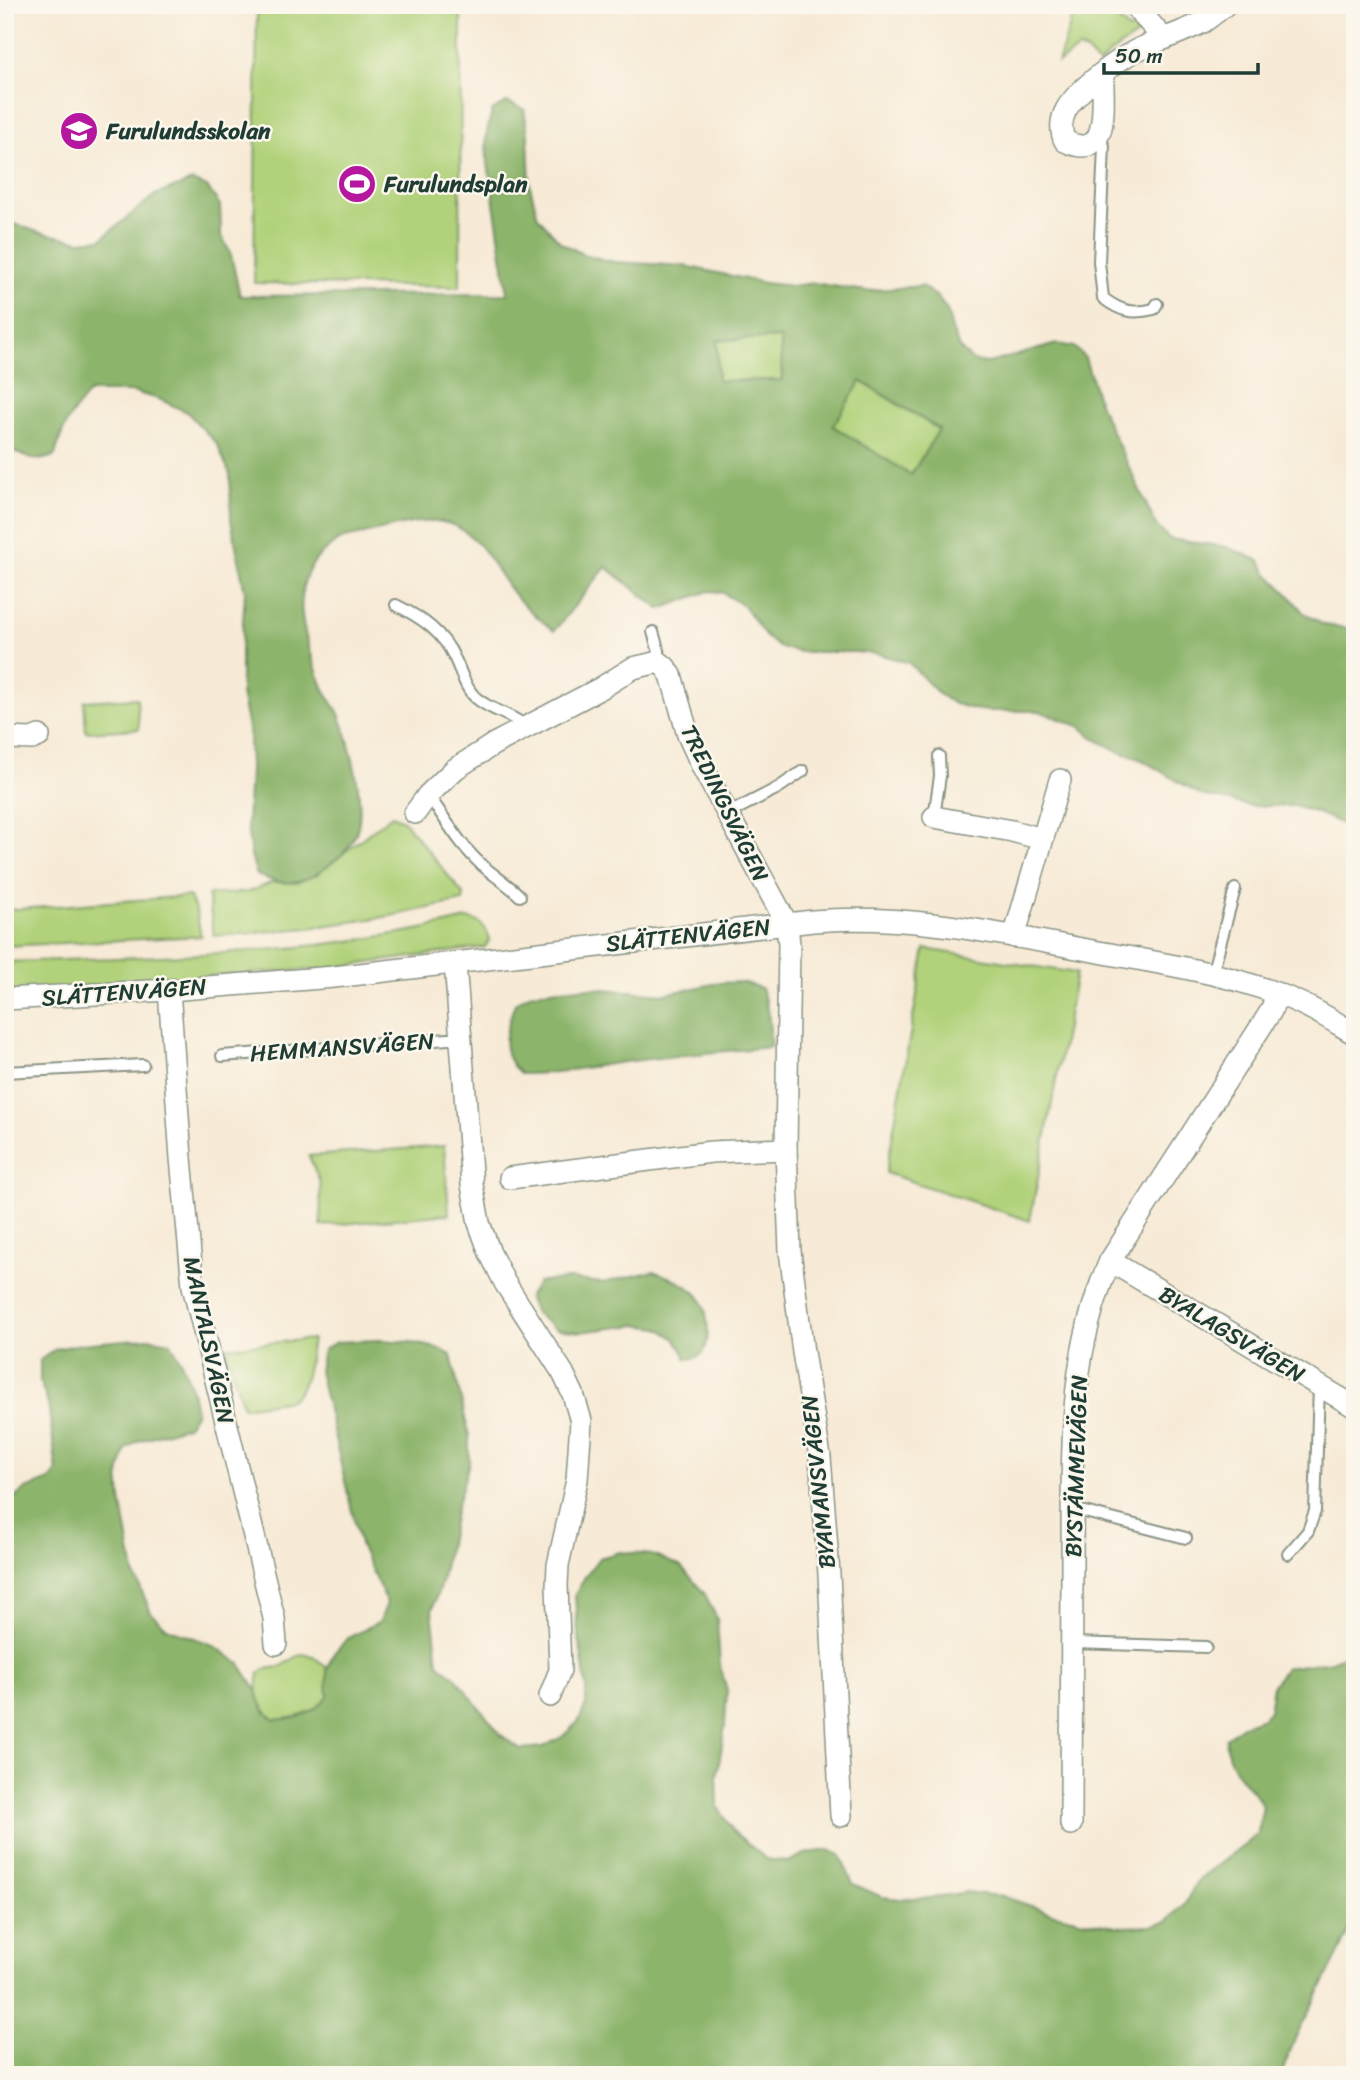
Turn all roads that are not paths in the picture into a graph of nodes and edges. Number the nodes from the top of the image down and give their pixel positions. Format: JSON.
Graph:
{"nodes":[{"id":1,"x":1134,"y":5,"type":"edge"},
{"id":2,"x":1225,"y":5,"type":"edge"},
{"id":3,"x":1164,"y":39,"type":"junction"},
{"id":4,"x":1103,"y":74,"type":"junction"},
{"id":5,"x":1097,"y":139,"type":"junction"},
{"id":6,"x":1157,"y":304,"type":"dead end"},
{"id":7,"x":396,"y":605,"type":"dead end"},
{"id":8,"x":653,"y":632,"type":"dead end"},
{"id":9,"x":659,"y":662,"type":"junction"},
{"id":10,"x":528,"y":727,"type":"junction"},
{"id":11,"x":39,"y":736,"type":"dead end"},
{"id":12,"x":5,"y":738,"type":"edge"},
{"id":13,"x":939,"y":756,"type":"dead end"},
{"id":14,"x":803,"y":771,"type":"dead end"},
{"id":15,"x":1060,"y":780,"type":"dead end"},
{"id":16,"x":428,"y":796,"type":"junction"},
{"id":17,"x":415,"y":813,"type":"dead end"},
{"id":18,"x":727,"y":814,"type":"junction"},
{"id":19,"x":934,"y":817,"type":"joint"},
{"id":20,"x":1042,"y":839,"type":"junction"},
{"id":21,"x":1235,"y":888,"type":"dead end"},
{"id":22,"x":520,"y":896,"type":"dead end"},
{"id":23,"x":787,"y":924,"type":"junction"},
{"id":24,"x":1014,"y":937,"type":"junction"},
{"id":25,"x":455,"y":963,"type":"junction"},
{"id":26,"x":1212,"y":974,"type":"junction"},
{"id":27,"x":169,"y":990,"type":"junction"},
{"id":28,"x":1277,"y":994,"type":"junction"},
{"id":29,"x":5,"y":999,"type":"edge"},
{"id":30,"x":1355,"y":1034,"type":"edge"},
{"id":31,"x":462,"y":1038,"type":"junction"},
{"id":32,"x":222,"y":1056,"type":"dead end"},
{"id":33,"x":143,"y":1065,"type":"dead end"},
{"id":34,"x":5,"y":1072,"type":"edge"},
{"id":35,"x":786,"y":1149,"type":"junction"},
{"id":36,"x":510,"y":1178,"type":"dead end"},
{"id":37,"x":1110,"y":1261,"type":"junction"},
{"id":38,"x":1319,"y":1385,"type":"junction"},
{"id":39,"x":1355,"y":1407,"type":"edge"},
{"id":40,"x":1073,"y":1510,"type":"junction"},
{"id":41,"x":1186,"y":1538,"type":"dead end"},
{"id":42,"x":1288,"y":1554,"type":"dead end"},
{"id":43,"x":1072,"y":1643,"type":"junction"},
{"id":44,"x":276,"y":1644,"type":"dead end"},
{"id":45,"x":1206,"y":1647,"type":"dead end"},
{"id":46,"x":550,"y":1696,"type":"dead end"},
{"id":47,"x":841,"y":1815,"type":"dead end"},
{"id":48,"x":1071,"y":1824,"type":"dead end"}],
"edges":[{"from":1,"to":3,"type":"street"},
{"from":2,"to":3,"type":"street"},
{"from":3,"to":4,"type":"street"},
{"from":4,"to":5,"type":"street"},
{"from":4,"to":5,"type":"street"},
{"from":5,"to":6,"type":"lane"},
{"from":7,"to":10,"type":"lane"},
{"from":8,"to":9,"type":"lane"},
{"from":9,"to":10,"type":"street"},
{"from":9,"to":18,"type":"street","name":"TREDINGSVÄGEN"},
{"from":10,"to":16,"type":"street"},
{"from":11,"to":12,"type":"street"},
{"from":13,"to":19,"type":"lane"},
{"from":14,"to":18,"type":"lane"},
{"from":15,"to":20,"type":"street"},
{"from":16,"to":17,"type":"street"},
{"from":16,"to":22,"type":"lane"},
{"from":18,"to":23,"type":"street","name":"TREDINGSVÄGEN"},
{"from":19,"to":20,"type":"street"},
{"from":20,"to":24,"type":"street"},
{"from":21,"to":26,"type":"lane"},
{"from":23,"to":24,"type":"street","name":"SLÄTTENVÄGEN"},
{"from":23,"to":25,"type":"street","name":"SLÄTTENVÄGEN"},
{"from":23,"to":35,"type":"street","name":"BYAMANSVÄGEN"},
{"from":24,"to":26,"type":"street","name":"SLÄTTENVÄGEN"},
{"from":25,"to":27,"type":"street","name":"SLÄTTENVÄGEN"},
{"from":25,"to":31,"type":"street","name":"HEMMANSVÄGEN"},
{"from":26,"to":28,"type":"street","name":"SLÄTTENVÄGEN"},
{"from":27,"to":29,"type":"street","name":"SLÄTTENVÄGEN"},
{"from":27,"to":44,"type":"street","name":"MANTALSVÄGEN"},
{"from":28,"to":30,"type":"street","name":"SLÄTTENVÄGEN"},
{"from":28,"to":37,"type":"street","name":"BYSTÄMMEVÄGEN"},
{"from":31,"to":32,"type":"lane","name":"HEMMANSVÄGEN"},
{"from":31,"to":46,"type":"street","name":"HEMMANSVÄGEN"},
{"from":33,"to":34,"type":"lane"},
{"from":35,"to":36,"type":"street"},
{"from":35,"to":47,"type":"street","name":"BYAMANSVÄGEN"},
{"from":37,"to":38,"type":"street","name":"BYALAGSVÄGEN"},
{"from":37,"to":40,"type":"street","name":"BYSTÄMMEVÄGEN"},
{"from":38,"to":39,"type":"street","name":"BYALAGSVÄGEN"},
{"from":38,"to":42,"type":"lane"},
{"from":40,"to":41,"type":"lane"},
{"from":40,"to":43,"type":"street","name":"BYSTÄMMEVÄGEN"},
{"from":43,"to":45,"type":"lane"},
{"from":43,"to":48,"type":"street","name":"BYSTÄMMEVÄGEN"}]}
